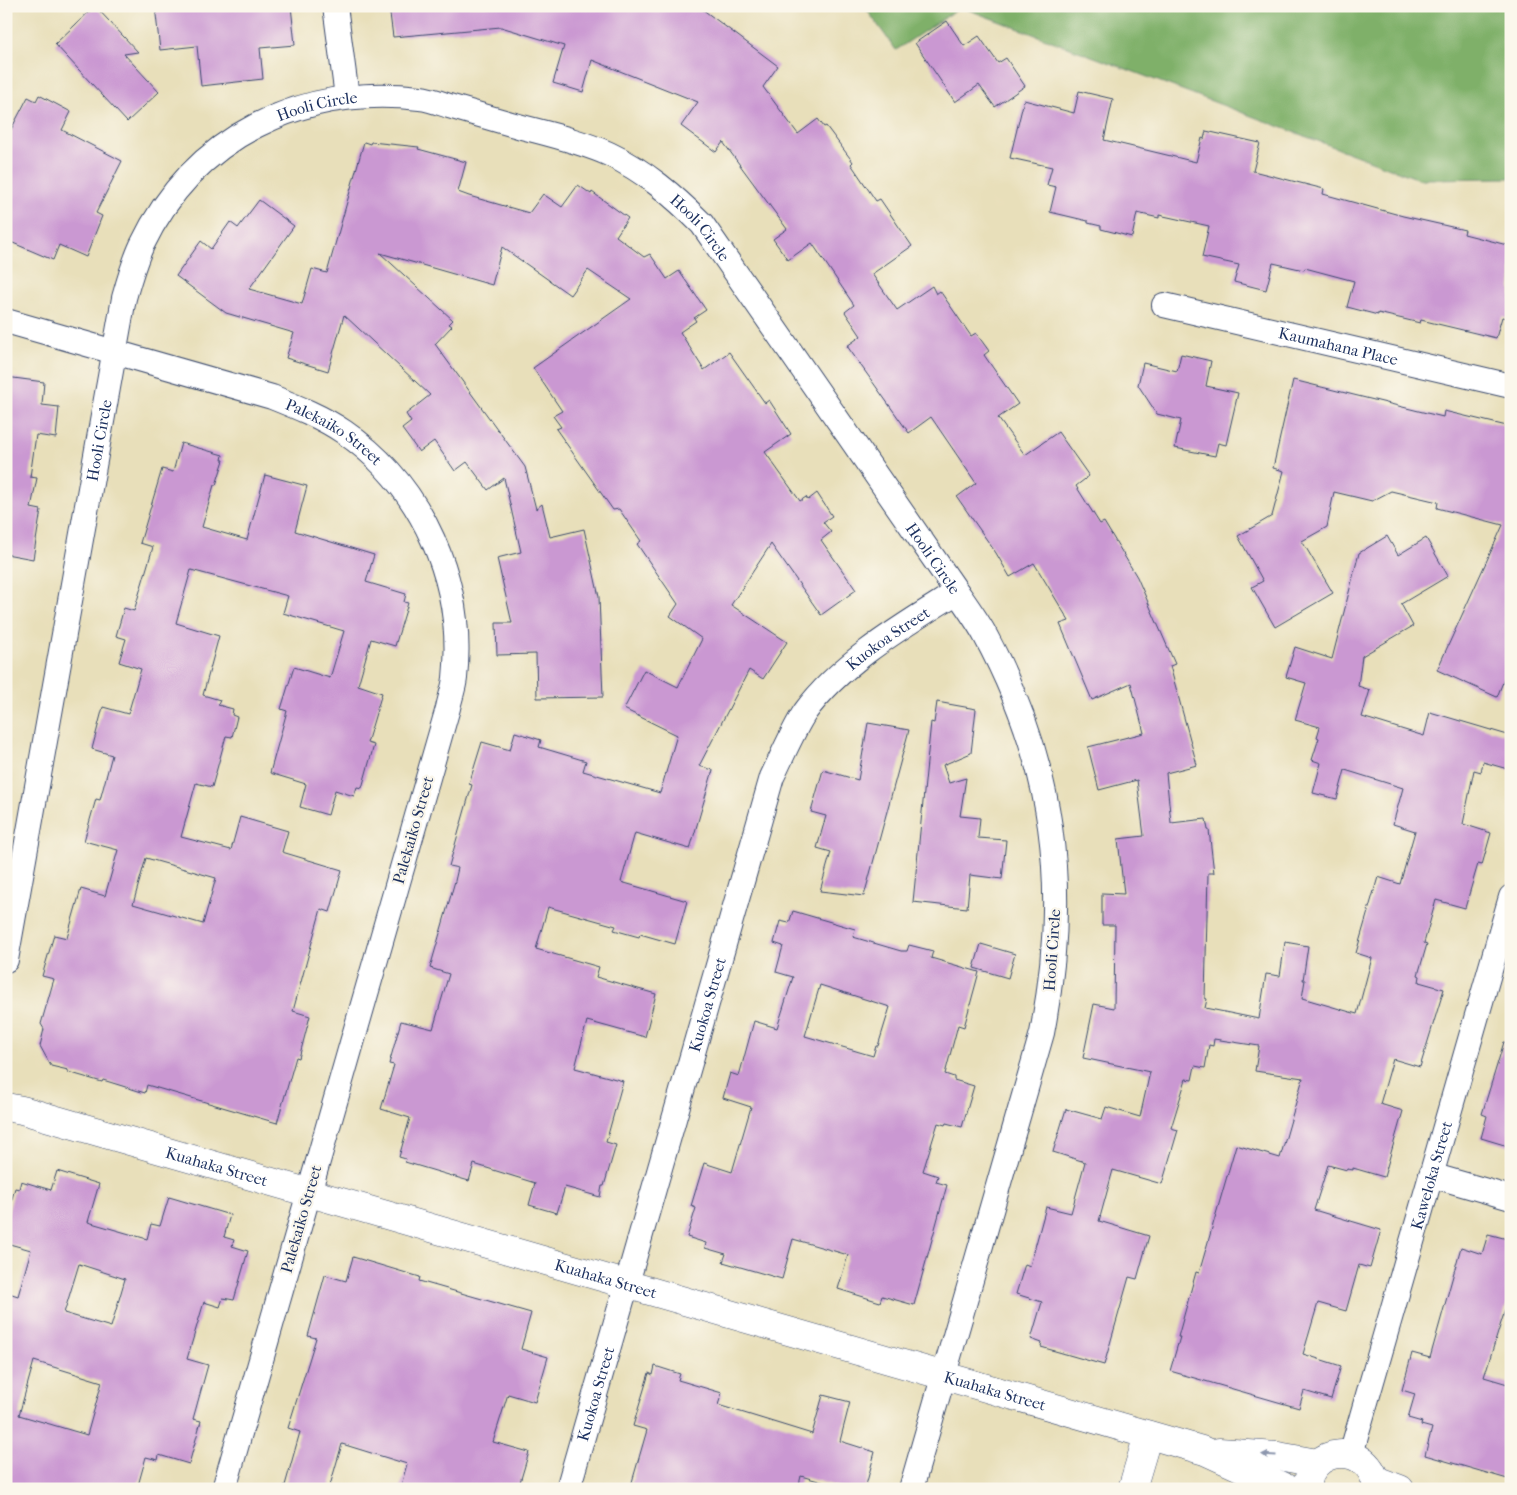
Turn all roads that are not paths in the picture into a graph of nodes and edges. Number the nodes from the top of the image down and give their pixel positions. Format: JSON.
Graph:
{"nodes":[{"id":1,"x":335,"y":6,"type":"edge"},
{"id":2,"x":347,"y":97,"type":"junction"},
{"id":3,"x":1164,"y":305,"type":"dead end"},
{"id":4,"x":6,"y":321,"type":"edge"},
{"id":5,"x":114,"y":352,"type":"junction"},
{"id":6,"x":1511,"y":386,"type":"edge"},
{"id":7,"x":957,"y":592,"type":"junction"},
{"id":8,"x":1511,"y":897,"type":"edge"},
{"id":9,"x":6,"y":960,"type":"edge"},
{"id":10,"x":6,"y":1107,"type":"edge"},
{"id":11,"x":1432,"y":1175,"type":"junction"},
{"id":12,"x":309,"y":1192,"type":"junction"},
{"id":13,"x":1511,"y":1198,"type":"edge"},
{"id":14,"x":627,"y":1283,"type":"junction"},
{"id":15,"x":944,"y":1376,"type":"junction"},
{"id":16,"x":1148,"y":1435,"type":"junction"},
{"id":17,"x":1205,"y":1451,"type":"junction"},
{"id":18,"x":1351,"y":1454,"type":"junction"},
{"id":19,"x":1318,"y":1463,"type":"junction"},
{"id":20,"x":1384,"y":1486,"type":"edge"},
{"id":21,"x":224,"y":1489,"type":"edge"},
{"id":22,"x":568,"y":1489,"type":"edge"},
{"id":23,"x":912,"y":1489,"type":"edge"},
{"id":24,"x":1132,"y":1489,"type":"edge"},
{"id":25,"x":1288,"y":1489,"type":"edge"},
{"id":26,"x":1308,"y":1489,"type":"edge"}],
"edges":[{"from":1,"to":2,"type":"street"},
{"from":2,"to":5,"type":"street","name":"Hooli Circle"},
{"from":2,"to":7,"type":"street","name":"Hooli Circle"},
{"from":3,"to":6,"type":"street","name":"Kaumahana Place"},
{"from":4,"to":5,"type":"street","name":"Palekaiko Street"},
{"from":5,"to":9,"type":"street","name":"Hooli Circle"},
{"from":5,"to":12,"type":"street","name":"Palekaiko Street"},
{"from":7,"to":14,"type":"street","name":"Kuokoa Street"},
{"from":7,"to":15,"type":"street","name":"Hooli Circle"},
{"from":8,"to":11,"type":"street","name":"Kaweloka Street"},
{"from":10,"to":12,"type":"street","name":"Kuahaka Street"},
{"from":11,"to":13,"type":"street"},
{"from":11,"to":18,"type":"street","name":"Kaweloka Street"},
{"from":12,"to":14,"type":"street","name":"Kuahaka Street"},
{"from":12,"to":21,"type":"street","name":"Palekaiko Street"},
{"from":14,"to":15,"type":"street","name":"Kuahaka Street"},
{"from":14,"to":22,"type":"street","name":"Kuokoa Street"},
{"from":15,"to":16,"type":"street","name":"Kuahaka Street"},
{"from":15,"to":23,"type":"street","name":"Hooli Circle"},
{"from":16,"to":17,"type":"street","name":"Kuahaka Street"},
{"from":16,"to":24,"type":"street"},
{"from":19,"to":17,"type":"street","name":"Kuahaka Street","one_way":true},
{"from":17,"to":25,"type":"street","name":"Kuahaka Street"},
{"from":18,"to":19,"type":"street"},
{"from":18,"to":20,"type":"street"},
{"from":19,"to":26,"type":"street"}]}
